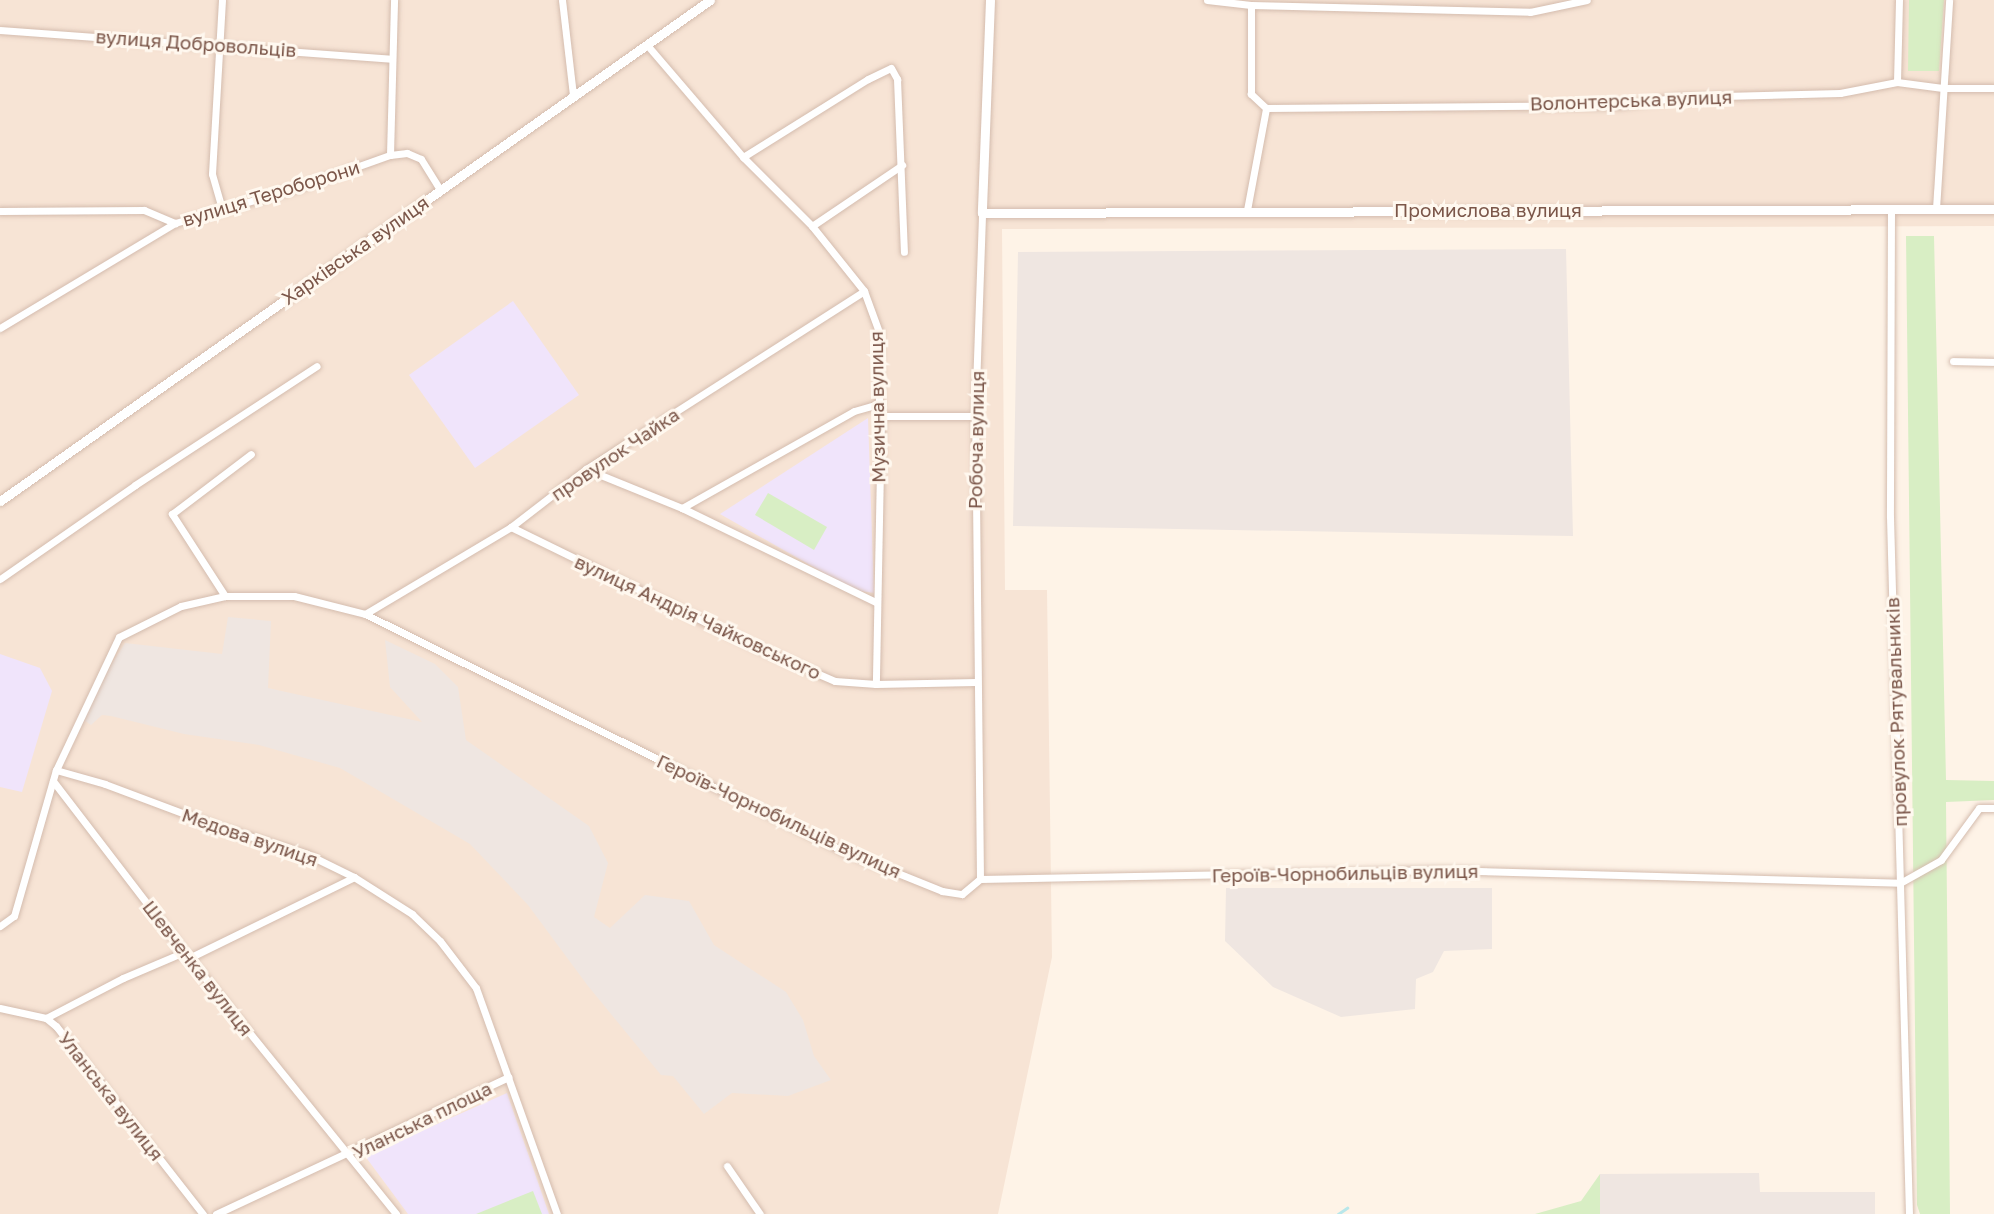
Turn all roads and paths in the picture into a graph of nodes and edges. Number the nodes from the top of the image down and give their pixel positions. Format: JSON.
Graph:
{"nodes":[{"id":1,"x":222,"y":0,"type":"edge"},
{"id":2,"x":394,"y":0,"type":"edge"},
{"id":3,"x":562,"y":0,"type":"edge"},
{"id":4,"x":710,"y":0,"type":"edge"},
{"id":5,"x":990,"y":0,"type":"edge"},
{"id":6,"x":1207,"y":0,"type":"edge"},
{"id":7,"x":1556,"y":0,"type":"edge"},
{"id":8,"x":1587,"y":0,"type":"edge"},
{"id":9,"x":1899,"y":0,"type":"edge"},
{"id":10,"x":1949,"y":0,"type":"edge"},
{"id":11,"x":1251,"y":5,"type":"junction"},
{"id":12,"x":1562,"y":7,"type":"junction"},
{"id":13,"x":0,"y":30,"type":"edge"},
{"id":14,"x":219,"y":44,"type":"junction"},
{"id":15,"x":647,"y":45,"type":"junction"},
{"id":16,"x":391,"y":59,"type":"junction"},
{"id":17,"x":1897,"y":82,"type":"junction"},
{"id":18,"x":1994,"y":88,"type":"edge"},
{"id":19,"x":1943,"y":89,"type":"junction"},
{"id":20,"x":573,"y":95,"type":"junction"},
{"id":21,"x":1266,"y":108,"type":"junction"},
{"id":22,"x":390,"y":155,"type":"junction"},
{"id":23,"x":743,"y":157,"type":"junction"},
{"id":24,"x":902,"y":165,"type":"junction"},
{"id":25,"x":440,"y":189,"type":"junction"},
{"id":26,"x":222,"y":209,"type":"junction"},
{"id":27,"x":1937,"y":209,"type":"junction"},
{"id":28,"x":1994,"y":209,"type":"edge"},
{"id":29,"x":1247,"y":210,"type":"junction"},
{"id":30,"x":1891,"y":210,"type":"junction"},
{"id":31,"x":0,"y":211,"type":"edge"},
{"id":32,"x":982,"y":213,"type":"junction"},
{"id":33,"x":175,"y":223,"type":"junction"},
{"id":34,"x":812,"y":226,"type":"junction"},
{"id":35,"x":904,"y":252,"type":"dead end"},
{"id":36,"x":864,"y":291,"type":"junction"},
{"id":37,"x":0,"y":328,"type":"edge"},
{"id":38,"x":1953,"y":361,"type":"dead end"},
{"id":39,"x":1994,"y":362,"type":"edge"},
{"id":40,"x":317,"y":366,"type":"dead end"},
{"id":41,"x":878,"y":404,"type":"junction"},
{"id":42,"x":881,"y":416,"type":"junction"},
{"id":43,"x":975,"y":416,"type":"junction"},
{"id":44,"x":251,"y":454,"type":"dead end"},
{"id":45,"x":586,"y":469,"type":"junction"},
{"id":46,"x":0,"y":501,"type":"edge"},
{"id":47,"x":682,"y":508,"type":"junction"},
{"id":48,"x":511,"y":527,"type":"junction"},
{"id":49,"x":0,"y":579,"type":"edge"},
{"id":50,"x":225,"y":596,"type":"junction"},
{"id":51,"x":876,"y":601,"type":"junction"},
{"id":52,"x":365,"y":614,"type":"junction"},
{"id":53,"x":976,"y":682,"type":"junction"},
{"id":54,"x":876,"y":684,"type":"junction"},
{"id":55,"x":56,"y":770,"type":"junction"},
{"id":56,"x":52,"y":781,"type":"junction"},
{"id":57,"x":1994,"y":808,"type":"edge"},
{"id":58,"x":354,"y":877,"type":"junction"},
{"id":59,"x":980,"y":880,"type":"junction"},
{"id":60,"x":1900,"y":883,"type":"junction"},
{"id":61,"x":0,"y":926,"type":"edge"},
{"id":62,"x":186,"y":955,"type":"junction"},
{"id":63,"x":0,"y":1008,"type":"edge"},
{"id":64,"x":46,"y":1018,"type":"junction"},
{"id":65,"x":509,"y":1077,"type":"junction"},
{"id":66,"x":345,"y":1153,"type":"junction"},
{"id":67,"x":727,"y":1166,"type":"dead end"},
{"id":68,"x":203,"y":1214,"type":"edge"},
{"id":69,"x":216,"y":1214,"type":"edge"},
{"id":70,"x":396,"y":1214,"type":"edge"},
{"id":71,"x":557,"y":1214,"type":"edge"},
{"id":72,"x":760,"y":1214,"type":"edge"},
{"id":73,"x":1909,"y":1214,"type":"edge"}],
"edges":[{"from":1,"to":14,"type":"street"},
{"from":2,"to":16,"type":"street"},
{"from":3,"to":20,"type":"street"},
{"from":4,"to":15,"type":"street","name":"Харківська вулиця"},
{"from":5,"to":32,"type":"street","name":"Робоча вулиця"},
{"from":6,"to":11,"type":"street"},
{"from":7,"to":12,"type":"street"},
{"from":8,"to":12,"type":"street"},
{"from":9,"to":17,"type":"street"},
{"from":10,"to":19,"type":"street"},
{"from":11,"to":12,"type":"street"},
{"from":11,"to":21,"type":"street"},
{"from":13,"to":14,"type":"street","name":"вулиця Добровольців"},
{"from":14,"to":16,"type":"street","name":"вулиця Добровольців"},
{"from":14,"to":26,"type":"street"},
{"from":15,"to":20,"type":"street","name":"Харківська вулиця"},
{"from":15,"to":23,"type":"street","name":"Музична вулиця"},
{"from":16,"to":22,"type":"street"},
{"from":17,"to":19,"type":"street","name":"Волонтерська вулиця"},
{"from":17,"to":21,"type":"street","name":"Волонтерська вулиця"},
{"from":18,"to":19,"type":"street","name":"Волонтерська вулиця"},
{"from":19,"to":27,"type":"street"},
{"from":20,"to":25,"type":"street","name":"Харківська вулиця"},
{"from":21,"to":29,"type":"street"},
{"from":22,"to":25,"type":"street"},
{"from":22,"to":26,"type":"street","name":"вулиця Тероборони"},
{"from":23,"to":24,"type":"street"},
{"from":23,"to":34,"type":"street","name":"Музична вулиця"},
{"from":24,"to":34,"type":"street"},
{"from":24,"to":35,"type":"street"},
{"from":25,"to":46,"type":"street","name":"Харківська вулиця"},
{"from":26,"to":33,"type":"street","name":"вулиця Тероборони"},
{"from":27,"to":28,"type":"street","name":"Промислова вулиця"},
{"from":27,"to":30,"type":"street","name":"Промислова вулиця"},
{"from":29,"to":30,"type":"street","name":"Промислова вулиця"},
{"from":29,"to":32,"type":"street","name":"Промислова вулиця"},
{"from":30,"to":60,"type":"street","name":"провулок Рятувальників"},
{"from":31,"to":33,"type":"street","name":"вулиця Тероборони"},
{"from":32,"to":43,"type":"street","name":"Робоча вулиця"},
{"from":33,"to":37,"type":"street"},
{"from":34,"to":36,"type":"street","name":"Музична вулиця"},
{"from":36,"to":41,"type":"street","name":"Музична вулиця"},
{"from":36,"to":45,"type":"street","name":"провулок Чайка"},
{"from":38,"to":39,"type":"street"},
{"from":40,"to":49,"type":"street"},
{"from":41,"to":42,"type":"street","name":"Музична вулиця"},
{"from":41,"to":47,"type":"street"},
{"from":42,"to":43,"type":"street"},
{"from":42,"to":51,"type":"street","name":"Музична вулиця"},
{"from":43,"to":53,"type":"street","name":"Робоча вулиця"},
{"from":44,"to":50,"type":"street"},
{"from":45,"to":47,"type":"street"},
{"from":45,"to":48,"type":"street","name":"провулок Чайка"},
{"from":47,"to":51,"type":"street"},
{"from":48,"to":52,"type":"street","name":"провулок Чайка"},
{"from":48,"to":54,"type":"street","name":"вулиця Андрія Чайковського"},
{"from":50,"to":52,"type":"street","name":"Героїв-Чорнобильців вулиця"},
{"from":50,"to":55,"type":"street","name":"Героїв-Чорнобильців вулиця"},
{"from":51,"to":54,"type":"street","name":"Музична вулиця"},
{"from":52,"to":59,"type":"street","name":"Героїв-Чорнобильців вулиця"},
{"from":53,"to":54,"type":"street","name":"вулиця Андрія Чайковського"},
{"from":53,"to":59,"type":"street","name":"Робоча вулиця"},
{"from":55,"to":56,"type":"street","name":"Героїв-Чорнобильців вулиця"},
{"from":55,"to":58,"type":"street","name":"Медова вулиця"},
{"from":56,"to":61,"type":"street","name":"Героїв-Чорнобильців вулиця"},
{"from":56,"to":62,"type":"street","name":"Шевченка вулиця"},
{"from":57,"to":60,"type":"street"},
{"from":58,"to":62,"type":"street"},
{"from":58,"to":65,"type":"street","name":"Медова вулиця"},
{"from":59,"to":60,"type":"street","name":"Героїв-Чорнобильців вулиця"},
{"from":60,"to":73,"type":"street","name":"провулок Рятувальників"},
{"from":62,"to":64,"type":"street"},
{"from":62,"to":66,"type":"street","name":"Шевченка вулиця"},
{"from":63,"to":64,"type":"street","name":"Уланська вулиця"},
{"from":64,"to":68,"type":"street","name":"Уланська вулиця"},
{"from":65,"to":66,"type":"street","name":"Уланська площа"},
{"from":65,"to":71,"type":"street","name":"Уланська площа"},
{"from":66,"to":69,"type":"street"},
{"from":66,"to":70,"type":"street","name":"Уланська площа"},
{"from":67,"to":72,"type":"street"}]}
